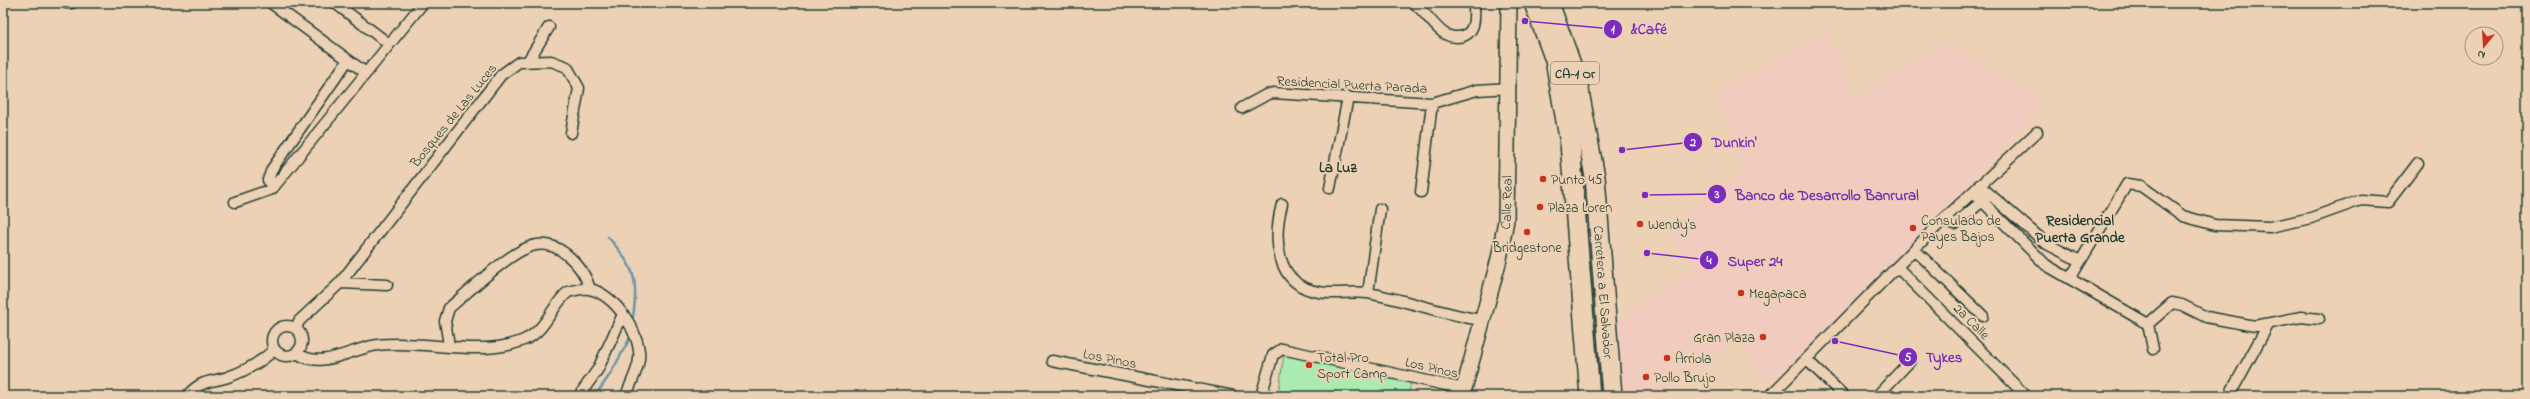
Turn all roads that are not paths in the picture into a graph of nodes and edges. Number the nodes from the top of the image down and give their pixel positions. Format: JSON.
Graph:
{"nodes":[{"id":1,"x":66,"y":3,"type":"edge"},
{"id":2,"x":72,"y":3,"type":"edge"},
{"id":3,"x":271,"y":3,"type":"edge"},
{"id":4,"x":335,"y":3,"type":"edge"},
{"id":5,"x":423,"y":3,"type":"edge"},
{"id":6,"x":1414,"y":3,"type":"edge"},
{"id":7,"x":1474,"y":3,"type":"edge"},
{"id":8,"x":1509,"y":3,"type":"edge"},
{"id":9,"x":1534,"y":3,"type":"edge"},
{"id":10,"x":1549,"y":3,"type":"edge"},
{"id":11,"x":549,"y":27,"type":"dead end"},
{"id":12,"x":389,"y":44,"type":"junction"},
{"id":13,"x":348,"y":60,"type":"junction"},
{"id":14,"x":528,"y":61,"type":"junction"},
{"id":15,"x":366,"y":73,"type":"junction"},
{"id":16,"x":1510,"y":88,"type":"junction"},
{"id":17,"x":1348,"y":97,"type":"junction"},
{"id":18,"x":1432,"y":103,"type":"junction"},
{"id":19,"x":1242,"y":108,"type":"dead end"},
{"id":20,"x":2037,"y":132,"type":"dead end"},
{"id":21,"x":571,"y":133,"type":"dead end"},
{"id":22,"x":2418,"y":163,"type":"dead end"},
{"id":23,"x":272,"y":188,"type":"junction"},
{"id":24,"x":1330,"y":188,"type":"dead end"},
{"id":25,"x":1976,"y":189,"type":"junction"},
{"id":26,"x":1421,"y":192,"type":"dead end"},
{"id":27,"x":1990,"y":194,"type":"junction"},
{"id":28,"x":235,"y":202,"type":"dead end"},
{"id":29,"x":1982,"y":202,"type":"junction"},
{"id":30,"x":1282,"y":204,"type":"dead end"},
{"id":31,"x":1380,"y":209,"type":"dead end"},
{"id":32,"x":1943,"y":220,"type":"junction"},
{"id":33,"x":1915,"y":250,"type":"junction"},
{"id":34,"x":2080,"y":261,"type":"junction"},
{"id":35,"x":1897,"y":267,"type":"junction"},
{"id":36,"x":2071,"y":278,"type":"junction"},
{"id":37,"x":340,"y":283,"type":"junction"},
{"id":38,"x":387,"y":285,"type":"dead end"},
{"id":39,"x":590,"y":289,"type":"junction"},
{"id":40,"x":1368,"y":293,"type":"junction"},
{"id":41,"x":623,"y":314,"type":"junction"},
{"id":42,"x":1983,"y":316,"type":"dead end"},
{"id":43,"x":2319,"y":319,"type":"dead end"},
{"id":44,"x":1481,"y":320,"type":"junction"},
{"id":45,"x":2148,"y":324,"type":"junction"},
{"id":46,"x":2268,"y":325,"type":"junction"},
{"id":47,"x":296,"y":329,"type":"junction"},
{"id":48,"x":449,"y":345,"type":"junction"},
{"id":49,"x":2152,"y":349,"type":"dead end"},
{"id":50,"x":274,"y":350,"type":"junction"},
{"id":51,"x":297,"y":353,"type":"junction"},
{"id":52,"x":1806,"y":359,"type":"junction"},
{"id":53,"x":1911,"y":360,"type":"dead end"},
{"id":54,"x":1052,"y":361,"type":"dead end"},
{"id":55,"x":1463,"y":392,"type":"edge"},
{"id":56,"x":187,"y":396,"type":"edge"},
{"id":57,"x":579,"y":396,"type":"edge"},
{"id":58,"x":626,"y":396,"type":"edge"},
{"id":59,"x":1233,"y":396,"type":"edge"},
{"id":60,"x":1261,"y":396,"type":"edge"},
{"id":61,"x":1590,"y":396,"type":"edge"},
{"id":62,"x":1612,"y":396,"type":"edge"},
{"id":63,"x":1770,"y":396,"type":"edge"},
{"id":64,"x":1844,"y":396,"type":"edge"},
{"id":65,"x":1877,"y":396,"type":"edge"},
{"id":66,"x":2026,"y":396,"type":"edge"},
{"id":67,"x":2229,"y":396,"type":"edge"}],
"edges":[{"from":1,"to":2,"type":"street"},
{"from":3,"to":13,"type":"street"},
{"from":4,"to":12,"type":"street"},
{"from":5,"to":12,"type":"street"},
{"from":6,"to":7,"type":"street"},
{"from":8,"to":16,"type":"main road","name":"Calle Real"},
{"from":9,"to":61,"type":"highway","name":"Carretera a El Salvador","number":"CA-1 Or"},
{"from":10,"to":62,"type":"highway","name":"Carretera a El Salvador","number":"CA-1 Or"},
{"from":11,"to":14,"type":"street"},
{"from":12,"to":15,"type":"street"},
{"from":13,"to":15,"type":"street"},
{"from":13,"to":23,"type":"street"},
{"from":14,"to":21,"type":"street","name":"Bosques de Las Luces"},
{"from":14,"to":37,"type":"street","name":"Bosques de Las Luces"},
{"from":15,"to":23,"type":"street"},
{"from":16,"to":18,"type":"street","name":"Residencial Puerta Parada"},
{"from":16,"to":44,"type":"main road","name":"Calle Real"},
{"from":17,"to":18,"type":"street","name":"Residencial Puerta Parada"},
{"from":17,"to":19,"type":"street","name":"Residencial Puerta Parada"},
{"from":17,"to":24,"type":"street"},
{"from":18,"to":26,"type":"street"},
{"from":20,"to":25,"type":"street"},
{"from":22,"to":34,"type":"street"},
{"from":23,"to":28,"type":"street"},
{"from":25,"to":27,"type":"street"},
{"from":25,"to":29,"type":"street"},
{"from":25,"to":32,"type":"street"},
{"from":27,"to":29,"type":"street"},
{"from":27,"to":34,"type":"street"},
{"from":29,"to":32,"type":"street"},
{"from":29,"to":36,"type":"street"},
{"from":30,"to":40,"type":"street"},
{"from":31,"to":40,"type":"street"},
{"from":32,"to":33,"type":"street"},
{"from":33,"to":35,"type":"street"},
{"from":33,"to":42,"type":"street"},
{"from":34,"to":36,"type":"street"},
{"from":35,"to":52,"type":"street"},
{"from":35,"to":66,"type":"street","name":"2a Calle"},
{"from":36,"to":45,"type":"street"},
{"from":37,"to":38,"type":"street"},
{"from":37,"to":47,"type":"street","name":"Bosques de Las Luces"},
{"from":39,"to":41,"type":"street"},
{"from":39,"to":48,"type":"street"},
{"from":39,"to":48,"type":"street"},
{"from":40,"to":44,"type":"street"},
{"from":41,"to":57,"type":"street"},
{"from":41,"to":58,"type":"street"},
{"from":43,"to":46,"type":"street"},
{"from":44,"to":55,"type":"main road","name":"Calle Real"},
{"from":45,"to":46,"type":"street"},
{"from":45,"to":49,"type":"street"},
{"from":46,"to":67,"type":"street"},
{"from":47,"to":50,"type":"street"},
{"from":47,"to":51,"type":"street"},
{"from":48,"to":51,"type":"street"},
{"from":50,"to":51,"type":"street"},
{"from":50,"to":56,"type":"street"},
{"from":52,"to":63,"type":"street"},
{"from":52,"to":64,"type":"street"},
{"from":53,"to":65,"type":"street"},
{"from":54,"to":59,"type":"street","name":"Los Pinos"},
{"from":55,"to":60,"type":"street","name":"Los Pinos"}]}
